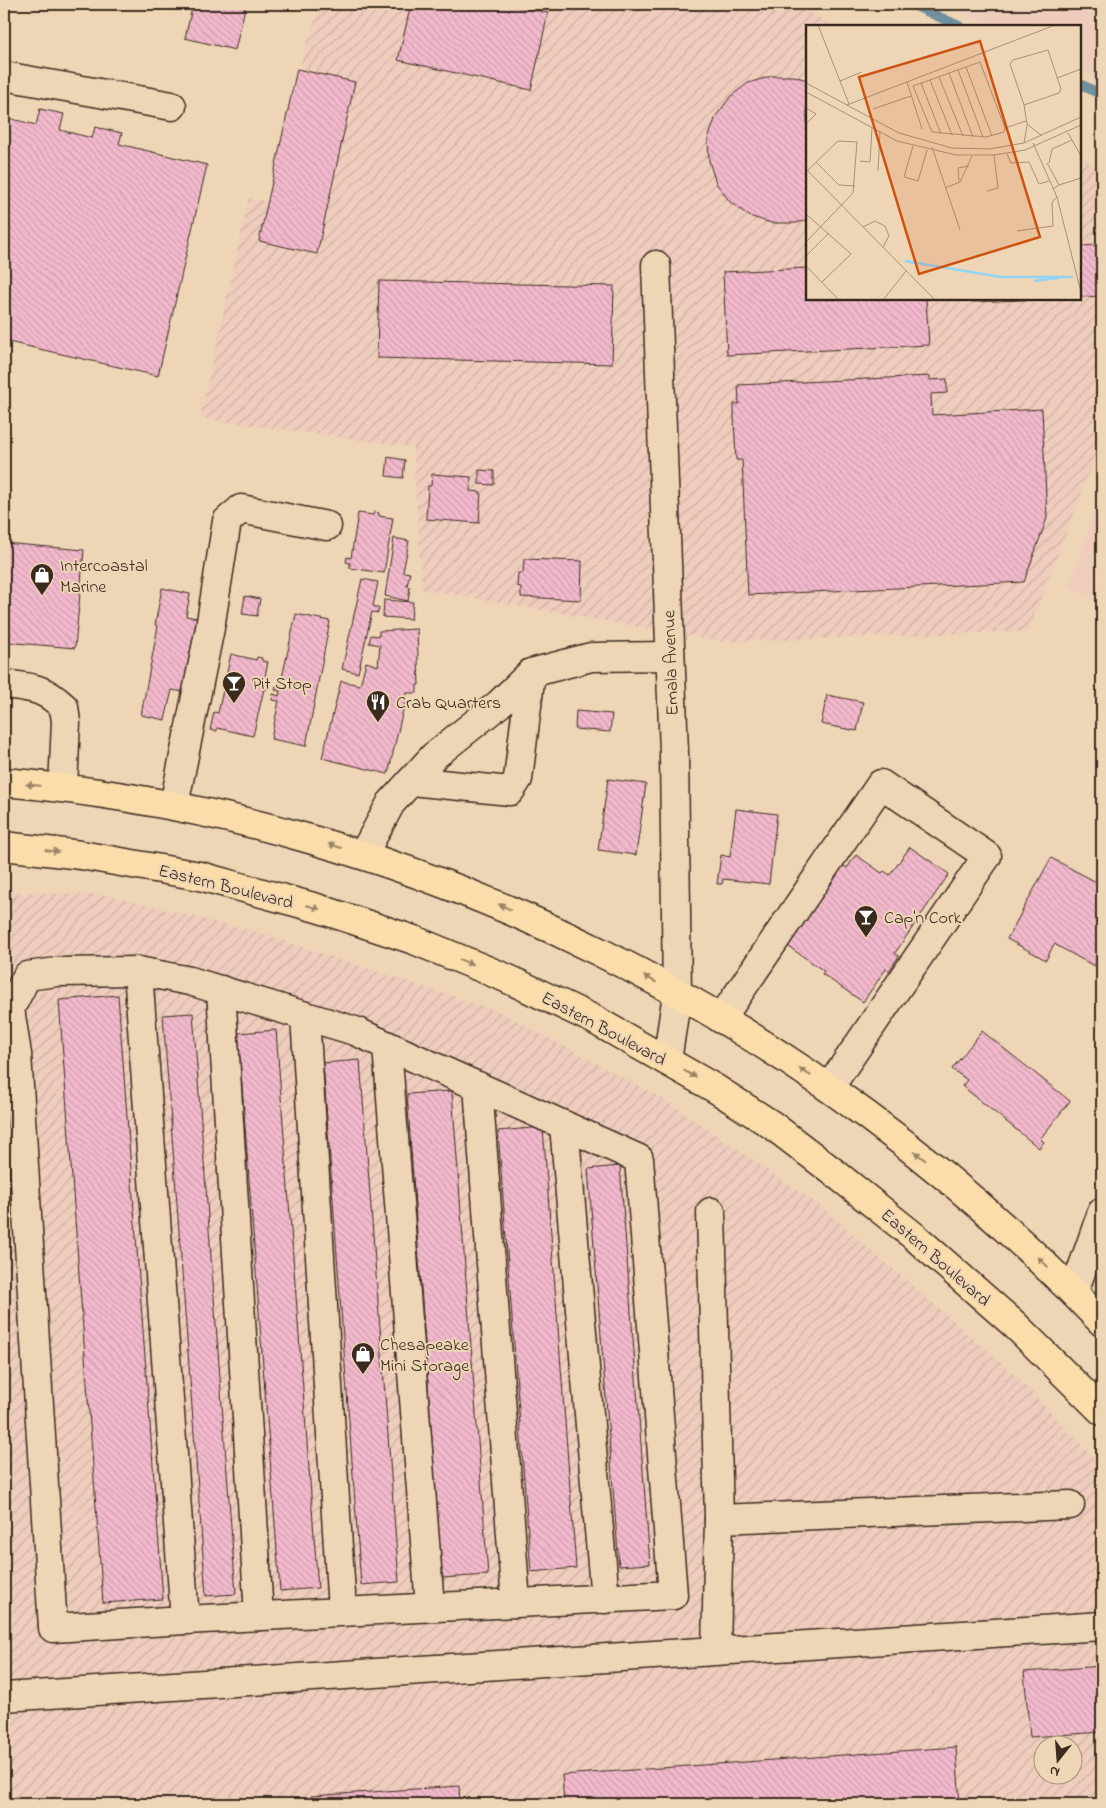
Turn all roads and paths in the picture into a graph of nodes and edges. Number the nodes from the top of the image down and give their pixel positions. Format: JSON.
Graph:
{"nodes":[{"id":1,"x":4,"y":76,"type":"edge"},
{"id":2,"x":172,"y":106,"type":"dead end"},
{"id":3,"x":656,"y":265,"type":"dead end"},
{"id":4,"x":327,"y":526,"type":"dead end"},
{"id":5,"x":670,"y":656,"type":"junction"},
{"id":6,"x":531,"y":673,"type":"junction"},
{"id":7,"x":4,"y":684,"type":"edge"},
{"id":8,"x":411,"y":781,"type":"junction"},
{"id":9,"x":4,"y":782,"type":"edge"},
{"id":10,"x":63,"y":787,"type":"junction"},
{"id":11,"x":174,"y":805,"type":"junction"},
{"id":12,"x":4,"y":846,"type":"edge"},
{"id":13,"x":363,"y":855,"type":"junction"},
{"id":14,"x":138,"y":971,"type":"junction"},
{"id":15,"x":221,"y":990,"type":"junction"},
{"id":16,"x":678,"y":994,"type":"junction"},
{"id":17,"x":7,"y":1009,"type":"edge"},
{"id":18,"x":305,"y":1016,"type":"junction"},
{"id":19,"x":721,"y":1019,"type":"junction"},
{"id":20,"x":387,"y":1046,"type":"junction"},
{"id":21,"x":667,"y":1060,"type":"junction"},
{"id":22,"x":478,"y":1086,"type":"junction"},
{"id":23,"x":829,"y":1088,"type":"junction"},
{"id":24,"x":564,"y":1125,"type":"junction"},
{"id":25,"x":711,"y":1212,"type":"dead end"},
{"id":26,"x":1102,"y":1212,"type":"edge"},
{"id":27,"x":1074,"y":1292,"type":"junction"},
{"id":28,"x":1102,"y":1322,"type":"edge"},
{"id":29,"x":1102,"y":1411,"type":"edge"},
{"id":30,"x":1070,"y":1505,"type":"dead end"},
{"id":31,"x":718,"y":1519,"type":"junction"},
{"id":32,"x":605,"y":1599,"type":"junction"},
{"id":33,"x":516,"y":1603,"type":"junction"},
{"id":34,"x":430,"y":1608,"type":"junction"},
{"id":35,"x":342,"y":1612,"type":"junction"},
{"id":36,"x":259,"y":1616,"type":"junction"},
{"id":37,"x":185,"y":1620,"type":"junction"},
{"id":38,"x":1102,"y":1626,"type":"edge"},
{"id":39,"x":716,"y":1650,"type":"junction"},
{"id":40,"x":4,"y":1697,"type":"edge"}],
"edges":[{"from":1,"to":2,"type":"street"},
{"from":3,"to":5,"type":"street","name":"Emala Avenue"},
{"from":4,"to":11,"type":"street"},
{"from":5,"to":6,"type":"street"},
{"from":5,"to":16,"type":"street","name":"Emala Avenue"},
{"from":6,"to":8,"type":"street"},
{"from":6,"to":8,"type":"street"},
{"from":7,"to":10,"type":"street"},
{"from":8,"to":13,"type":"street"},
{"from":10,"to":9,"type":"main road","one_way":true},
{"from":10,"to":11,"type":"main road"},
{"from":13,"to":11,"type":"main road","one_way":true},
{"from":12,"to":21,"type":"main road","name":"Eastern Boulevard","one_way":true},
{"from":16,"to":13,"type":"main road","one_way":true},
{"from":14,"to":15,"type":"street"},
{"from":14,"to":17,"type":"street"},
{"from":14,"to":37,"type":"street"},
{"from":15,"to":18,"type":"street"},
{"from":15,"to":36,"type":"street"},
{"from":16,"to":19,"type":"main road"},
{"from":16,"to":21,"type":"street","name":"Emala Avenue"},
{"from":17,"to":37,"type":"street"},
{"from":18,"to":20,"type":"street"},
{"from":18,"to":35,"type":"street"},
{"from":23,"to":19,"type":"main road","one_way":true},
{"from":19,"to":23,"type":"street"},
{"from":20,"to":22,"type":"street"},
{"from":20,"to":34,"type":"street"},
{"from":21,"to":29,"type":"main road","name":"Eastern Boulevard","one_way":true},
{"from":22,"to":24,"type":"street"},
{"from":22,"to":33,"type":"street"},
{"from":27,"to":23,"type":"main road","one_way":true},
{"from":24,"to":32,"type":"street"},
{"from":24,"to":32,"type":"street"},
{"from":25,"to":31,"type":"street"},
{"from":26,"to":27,"type":"street"},
{"from":27,"to":28,"type":"main road"},
{"from":30,"to":31,"type":"street"},
{"from":31,"to":39,"type":"street"},
{"from":32,"to":33,"type":"street"},
{"from":33,"to":34,"type":"street"},
{"from":34,"to":35,"type":"street"},
{"from":35,"to":36,"type":"street"},
{"from":36,"to":37,"type":"street"},
{"from":38,"to":39,"type":"street"},
{"from":39,"to":40,"type":"street"}]}
